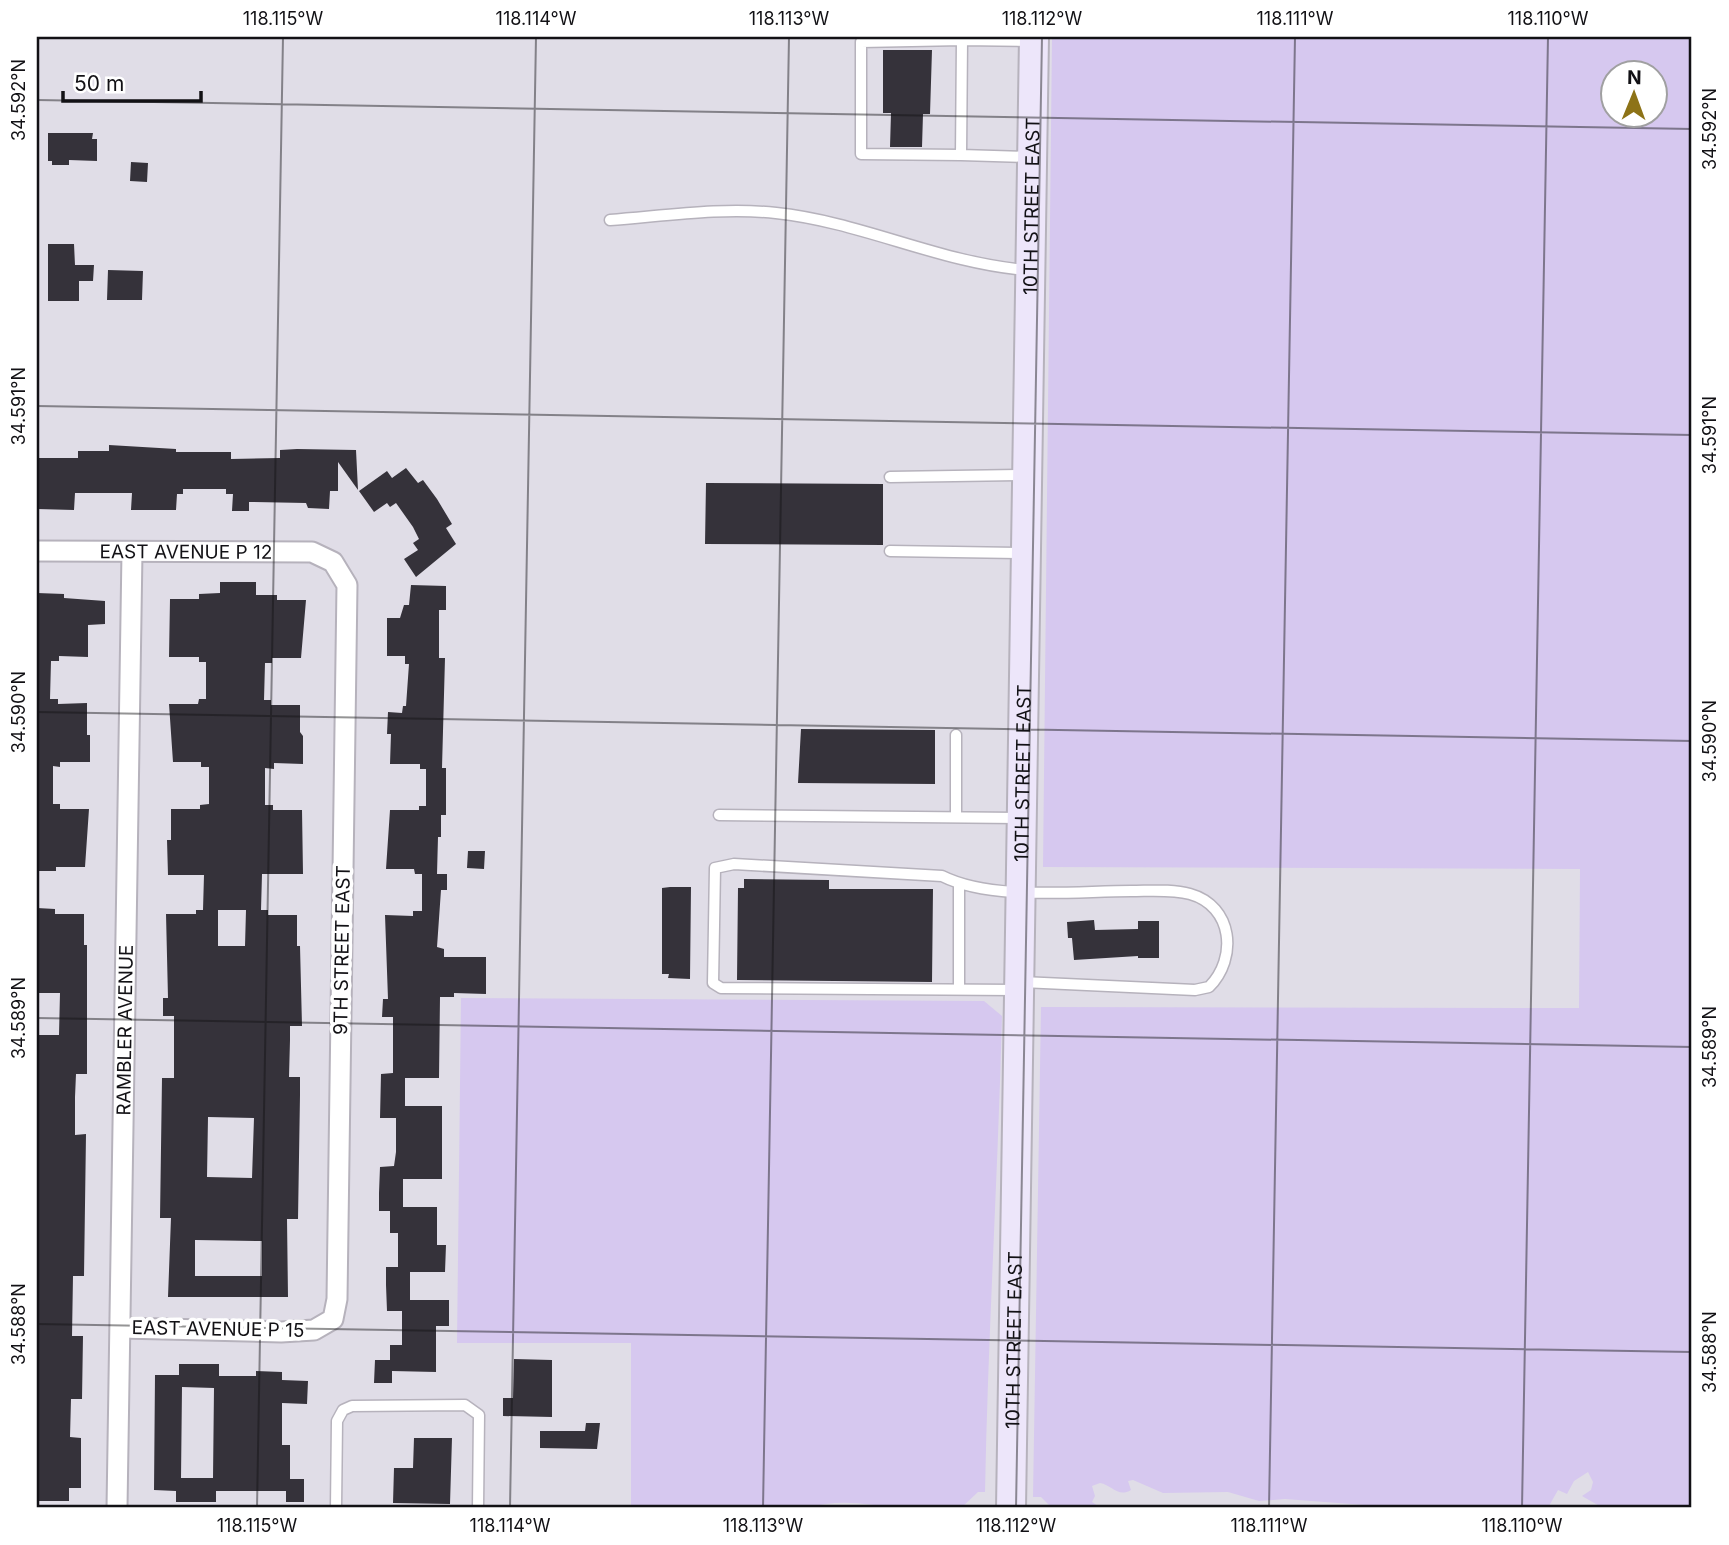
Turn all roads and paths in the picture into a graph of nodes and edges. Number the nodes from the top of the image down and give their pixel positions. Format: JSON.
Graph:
{"nodes":[{"id":1,"x":1034,"y":39,"type":"edge"},
{"id":2,"x":962,"y":40,"type":"junction"},
{"id":3,"x":961,"y":155,"type":"junction"},
{"id":4,"x":1032,"y":157,"type":"junction"},
{"id":5,"x":610,"y":220,"type":"dead end"},
{"id":6,"x":1031,"y":270,"type":"junction"},
{"id":7,"x":1027,"y":475,"type":"junction"},
{"id":8,"x":890,"y":477,"type":"dead end"},
{"id":9,"x":37,"y":551,"type":"edge"},
{"id":10,"x":890,"y":551,"type":"dead end"},
{"id":11,"x":132,"y":552,"type":"junction"},
{"id":12,"x":1026,"y":553,"type":"junction"},
{"id":13,"x":334,"y":562,"type":"joint"},
{"id":14,"x":956,"y":735,"type":"dead end"},
{"id":15,"x":719,"y":816,"type":"dead end"},
{"id":16,"x":956,"y":816,"type":"junction"},
{"id":17,"x":1021,"y":818,"type":"junction"},
{"id":18,"x":959,"y":884,"type":"junction"},
{"id":19,"x":1019,"y":891,"type":"junction"},
{"id":20,"x":1018,"y":986,"type":"junction"},
{"id":21,"x":959,"y":989,"type":"junction"},
{"id":22,"x":121,"y":1328,"type":"junction"},
{"id":23,"x":314,"y":1330,"type":"joint"},
{"id":24,"x":117,"y":1508,"type":"edge"},
{"id":25,"x":336,"y":1508,"type":"edge"},
{"id":26,"x":478,"y":1508,"type":"edge"},
{"id":27,"x":1011,"y":1508,"type":"edge"}],
"edges":[{"from":1,"to":2,"type":"lane"},
{"from":1,"to":4,"type":"main road","name":"10TH STREET EAST"},
{"from":2,"to":3,"type":"lane"},
{"from":2,"to":3,"type":"lane"},
{"from":3,"to":4,"type":"lane"},
{"from":4,"to":6,"type":"main road","name":"10TH STREET EAST"},
{"from":5,"to":6,"type":"lane"},
{"from":6,"to":7,"type":"main road","name":"10TH STREET EAST"},
{"from":7,"to":8,"type":"lane"},
{"from":7,"to":12,"type":"main road","name":"10TH STREET EAST"},
{"from":9,"to":11,"type":"street","name":"EAST AVENUE P 12"},
{"from":10,"to":12,"type":"lane"},
{"from":11,"to":13,"type":"street","name":"EAST AVENUE P 12"},
{"from":11,"to":22,"type":"street","name":"RAMBLER AVENUE"},
{"from":12,"to":17,"type":"main road","name":"10TH STREET EAST"},
{"from":13,"to":23,"type":"street","name":"9TH STREET EAST"},
{"from":14,"to":16,"type":"lane"},
{"from":15,"to":16,"type":"lane"},
{"from":16,"to":17,"type":"lane"},
{"from":17,"to":19,"type":"main road","name":"10TH STREET EAST"},
{"from":18,"to":19,"type":"lane"},
{"from":18,"to":21,"type":"lane"},
{"from":18,"to":21,"type":"lane"},
{"from":19,"to":20,"type":"main road","name":"10TH STREET EAST"},
{"from":19,"to":20,"type":"lane"},
{"from":20,"to":21,"type":"lane"},
{"from":20,"to":27,"type":"main road","name":"10TH STREET EAST"},
{"from":22,"to":23,"type":"street","name":"EAST AVENUE P 15"},
{"from":22,"to":24,"type":"street","name":"RAMBLER AVENUE"},
{"from":25,"to":26,"type":"lane"}]}
